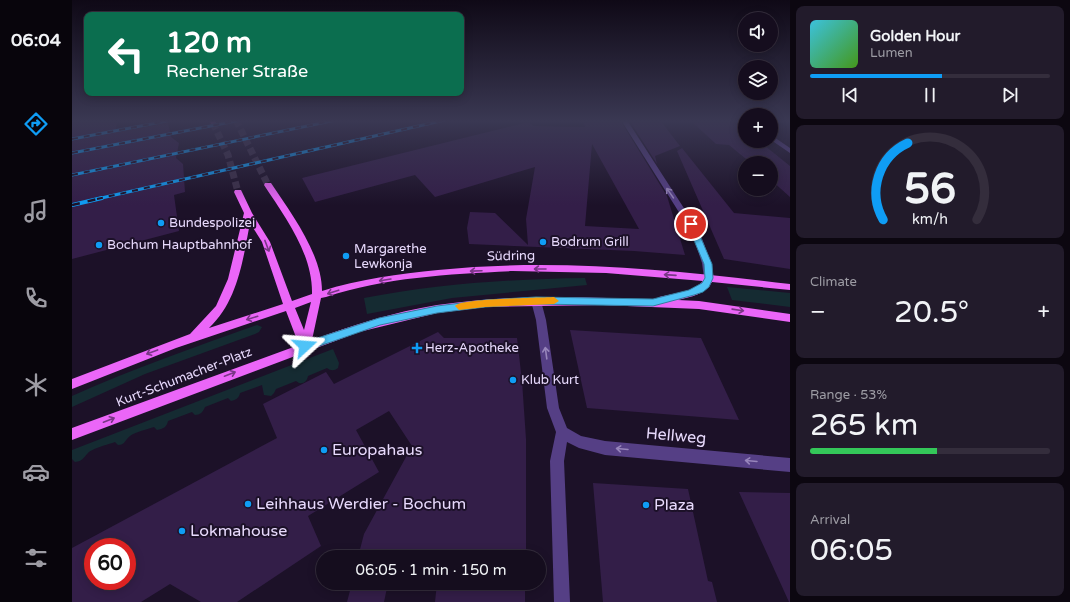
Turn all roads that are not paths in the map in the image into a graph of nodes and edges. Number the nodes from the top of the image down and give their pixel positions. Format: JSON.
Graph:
{"nodes":[{"id":1,"x":641,"y":148,"type":"edge"},
{"id":2,"x":268,"y":185,"type":"tunnel mouth"},
{"id":3,"x":238,"y":192,"type":"tunnel mouth"},
{"id":4,"x":248,"y":213,"type":"junction"},
{"id":5,"x":709,"y":278,"type":"junction"},
{"id":6,"x":790,"y":287,"type":"edge"},
{"id":7,"x":317,"y":297,"type":"junction"},
{"id":8,"x":536,"y":301,"type":"junction"},
{"id":9,"x":653,"y":303,"type":"junction"},
{"id":10,"x":290,"y":306,"type":"junction"},
{"id":11,"x":790,"y":318,"type":"edge"},
{"id":12,"x":188,"y":339,"type":"junction"},
{"id":13,"x":305,"y":346,"type":"junction"},
{"id":14,"x":72,"y":384,"type":"edge"},
{"id":15,"x":562,"y":432,"type":"junction"},
{"id":16,"x":72,"y":434,"type":"edge"},
{"id":17,"x":790,"y":465,"type":"edge"},
{"id":18,"x":562,"y":602,"type":"edge"}],
"edges":[{"from":5,"to":1,"type":"street","one_way":true},
{"from":2,"to":7,"type":"main road"},
{"from":3,"to":4,"type":"main road"},
{"from":4,"to":10,"type":"main road","one_way":true},
{"from":4,"to":12,"type":"main road"},
{"from":5,"to":6,"type":"main road","name":"Südring"},
{"from":5,"to":7,"type":"main road","name":"Südring","one_way":true},
{"from":5,"to":9,"type":"main road"},
{"from":7,"to":10,"type":"main road"},
{"from":7,"to":13,"type":"main road"},
{"from":8,"to":9,"type":"main road"},
{"from":8,"to":13,"type":"main road"},
{"from":15,"to":8,"type":"street","one_way":true},
{"from":9,"to":11,"type":"main road","one_way":true},
{"from":10,"to":12,"type":"main road","one_way":true},
{"from":10,"to":13,"type":"main road"},
{"from":12,"to":14,"type":"main road","one_way":true},
{"from":16,"to":13,"type":"main road","name":"Kurt-Schumacher-Platz","one_way":true},
{"from":17,"to":15,"type":"street","name":"Hellweg","one_way":true},
{"from":15,"to":18,"type":"street"}]}
